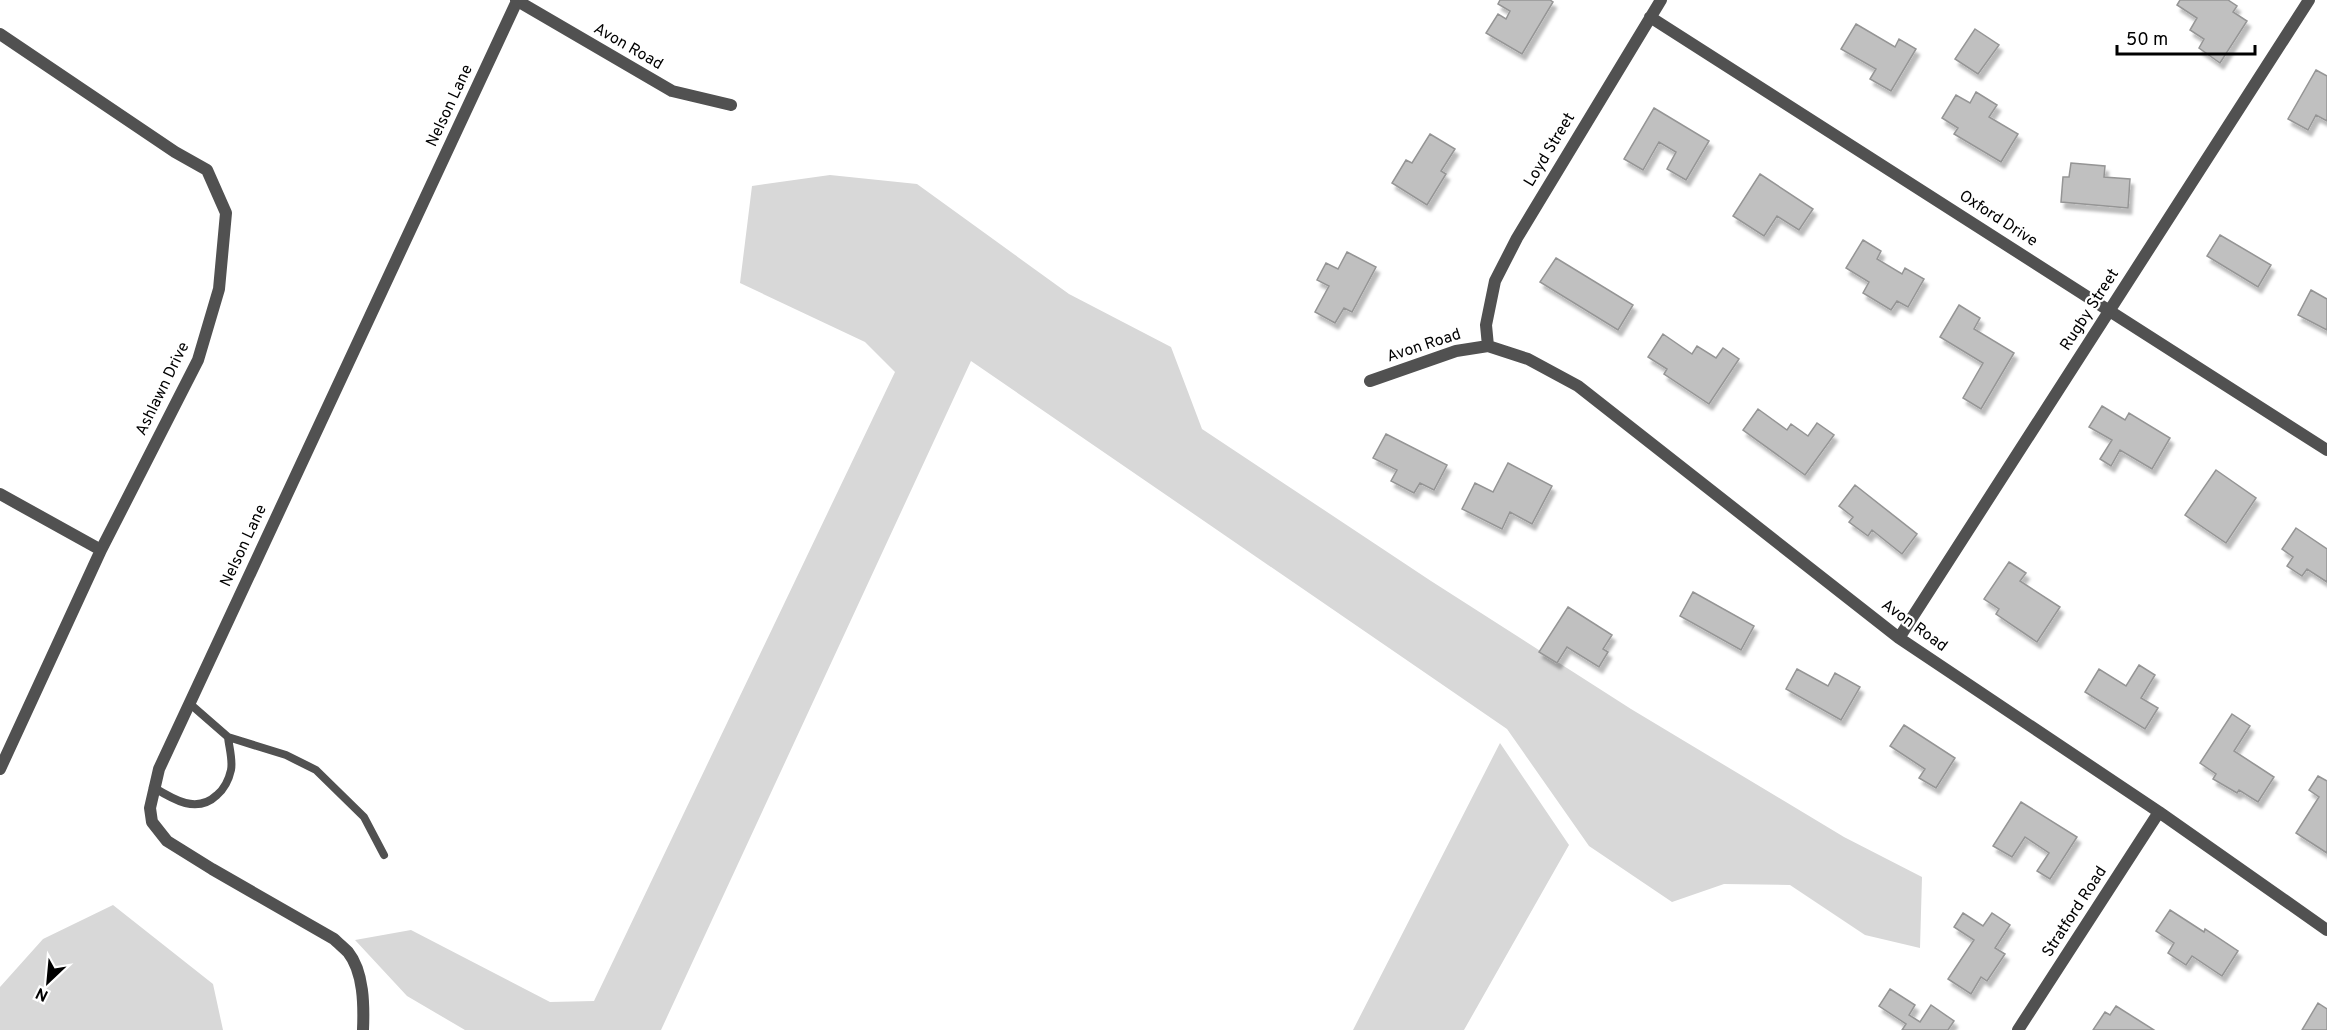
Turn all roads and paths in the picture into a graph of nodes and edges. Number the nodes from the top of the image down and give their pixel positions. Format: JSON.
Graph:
{"nodes":[{"id":1,"x":517,"y":0,"type":"edge"},
{"id":2,"x":1661,"y":0,"type":"edge"},
{"id":3,"x":2309,"y":0,"type":"edge"},
{"id":4,"x":1650,"y":17,"type":"junction"},
{"id":5,"x":0,"y":34,"type":"edge"},
{"id":6,"x":731,"y":105,"type":"dead end"},
{"id":7,"x":2110,"y":310,"type":"junction"},
{"id":8,"x":1486,"y":325,"type":"joint"},
{"id":9,"x":1488,"y":346,"type":"junction"},
{"id":10,"x":1370,"y":381,"type":"dead end"},
{"id":11,"x":2327,"y":450,"type":"edge"},
{"id":12,"x":0,"y":494,"type":"edge"},
{"id":13,"x":101,"y":549,"type":"junction"},
{"id":14,"x":1899,"y":638,"type":"junction"},
{"id":15,"x":189,"y":704,"type":"junction"},
{"id":16,"x":228,"y":737,"type":"junction"},
{"id":17,"x":0,"y":769,"type":"edge"},
{"id":18,"x":153,"y":787,"type":"junction"},
{"id":19,"x":2159,"y":812,"type":"junction"},
{"id":20,"x":384,"y":855,"type":"dead end"},
{"id":21,"x":2327,"y":930,"type":"edge"},
{"id":22,"x":363,"y":1030,"type":"edge"},
{"id":23,"x":2018,"y":1030,"type":"edge"}],
"edges":[{"from":1,"to":6,"type":"street","name":"Avon Road"},
{"from":1,"to":15,"type":"street","name":"Nelson Lane"},
{"from":2,"to":4,"type":"street","name":"Loyd Street"},
{"from":3,"to":7,"type":"street","name":"Rugby Street"},
{"from":4,"to":7,"type":"street","name":"Oxford Drive"},
{"from":4,"to":8,"type":"street","name":"Loyd Street"},
{"from":5,"to":13,"type":"street","name":"Ashlawn Drive"},
{"from":7,"to":11,"type":"street","name":"Oxford Drive"},
{"from":7,"to":14,"type":"street","name":"Rugby Street"},
{"from":8,"to":9,"type":"street","name":"Avon Road"},
{"from":9,"to":10,"type":"street","name":"Avon Road"},
{"from":9,"to":14,"type":"street","name":"Avon Road"},
{"from":12,"to":13,"type":"street"},
{"from":13,"to":17,"type":"street","name":"Ashlawn Drive"},
{"from":14,"to":19,"type":"street","name":"Avon Road"},
{"from":15,"to":16,"type":"lane"},
{"from":15,"to":18,"type":"street","name":"Nelson Lane"},
{"from":16,"to":18,"type":"lane"},
{"from":16,"to":20,"type":"lane"},
{"from":18,"to":22,"type":"street","name":"Nelson Lane"},
{"from":19,"to":21,"type":"street","name":"Avon Road"},
{"from":19,"to":23,"type":"street","name":"Stratford Road"}]}
